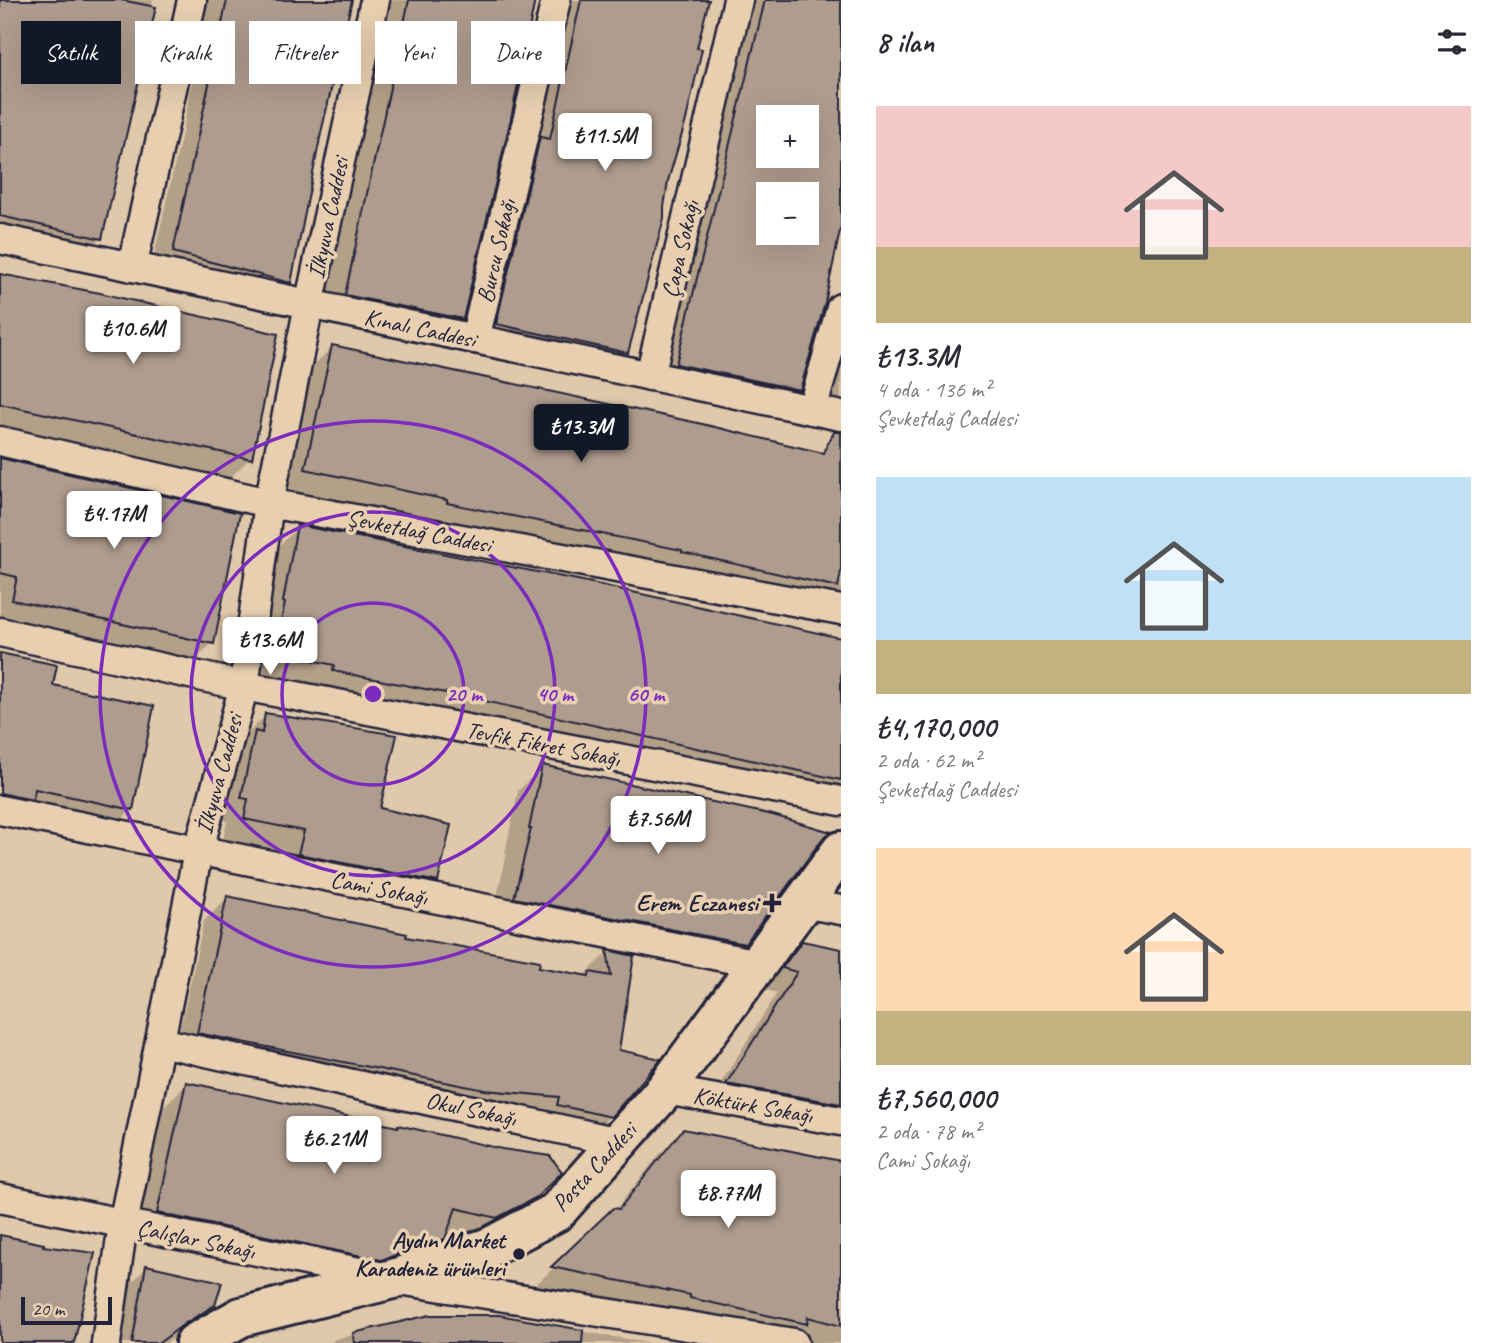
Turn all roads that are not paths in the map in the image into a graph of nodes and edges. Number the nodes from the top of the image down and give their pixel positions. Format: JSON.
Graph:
{"nodes":[{"id":1,"x":192,"y":0,"type":"edge"},
{"id":2,"x":375,"y":0,"type":"edge"},
{"id":3,"x":556,"y":0,"type":"edge"},
{"id":4,"x":738,"y":0,"type":"edge"},
{"id":5,"x":0,"y":239,"type":"edge"},
{"id":6,"x":132,"y":267,"type":"junction"},
{"id":7,"x":309,"y":304,"type":"junction"},
{"id":8,"x":841,"y":309,"type":"edge"},
{"id":9,"x":475,"y":339,"type":"junction"},
{"id":10,"x":650,"y":376,"type":"junction"},
{"id":11,"x":813,"y":410,"type":"junction"},
{"id":12,"x":841,"y":416,"type":"edge"},
{"id":13,"x":0,"y":441,"type":"edge"},
{"id":14,"x":269,"y":503,"type":"junction"},
{"id":15,"x":841,"y":610,"type":"edge"},
{"id":16,"x":0,"y":632,"type":"edge"},
{"id":17,"x":244,"y":686,"type":"junction"},
{"id":18,"x":841,"y":801,"type":"edge"},
{"id":19,"x":0,"y":810,"type":"edge"},
{"id":20,"x":841,"y":851,"type":"edge"},
{"id":21,"x":198,"y":852,"type":"junction"},
{"id":22,"x":802,"y":903,"type":"junction"},
{"id":23,"x":841,"y":910,"type":"edge"},
{"id":24,"x":758,"y":964,"type":"junction"},
{"id":25,"x":160,"y":1042,"type":"junction"},
{"id":26,"x":665,"y":1090,"type":"junction"},
{"id":27,"x":841,"y":1121,"type":"edge"},
{"id":28,"x":619,"y":1142,"type":"junction"},
{"id":29,"x":0,"y":1198,"type":"edge"},
{"id":30,"x":123,"y":1224,"type":"junction"},
{"id":31,"x":393,"y":1279,"type":"junction"},
{"id":32,"x":106,"y":1343,"type":"edge"},
{"id":33,"x":195,"y":1343,"type":"edge"},
{"id":34,"x":794,"y":1343,"type":"edge"}],
"edges":[{"from":1,"to":6,"type":"street"},
{"from":2,"to":7,"type":"street","name":"İlkyuva Caddesi"},
{"from":3,"to":9,"type":"street","name":"Burcu Sokağı"},
{"from":4,"to":10,"type":"street","name":"Çapa Sokağı"},
{"from":5,"to":6,"type":"street","name":"Kınalı Caddesi"},
{"from":6,"to":7,"type":"street","name":"Kınalı Caddesi"},
{"from":7,"to":9,"type":"street","name":"Kınalı Caddesi"},
{"from":7,"to":14,"type":"street","name":"İlkyuva Caddesi"},
{"from":8,"to":11,"type":"street"},
{"from":9,"to":10,"type":"street","name":"Kınalı Caddesi"},
{"from":10,"to":11,"type":"street","name":"Kınalı Caddesi"},
{"from":11,"to":12,"type":"street","name":"Kınalı Caddesi"},
{"from":13,"to":14,"type":"street","name":"Şevketdağ Caddesi"},
{"from":14,"to":15,"type":"street","name":"Şevketdağ Caddesi"},
{"from":14,"to":17,"type":"street","name":"İlkyuva Caddesi"},
{"from":16,"to":17,"type":"street","name":"Tevfik Fikret Sokağı"},
{"from":17,"to":18,"type":"street","name":"Tevfik Fikret Sokağı"},
{"from":17,"to":21,"type":"street","name":"İlkyuva Caddesi"},
{"from":19,"to":21,"type":"street","name":"Cami Sokağı"},
{"from":20,"to":22,"type":"main road","name":"Posta Caddesi"},
{"from":21,"to":24,"type":"street","name":"Cami Sokağı"},
{"from":21,"to":25,"type":"street","name":"İlkyuva Caddesi"},
{"from":22,"to":23,"type":"street"},
{"from":22,"to":24,"type":"main road","name":"Posta Caddesi"},
{"from":24,"to":26,"type":"main road","name":"Posta Caddesi"},
{"from":25,"to":28,"type":"street","name":"Okul Sokağı"},
{"from":25,"to":30,"type":"street","name":"İlkyuva Caddesi"},
{"from":26,"to":27,"type":"street","name":"Köktürk Sokağı"},
{"from":26,"to":28,"type":"main road","name":"Posta Caddesi"},
{"from":28,"to":31,"type":"main road","name":"Posta Caddesi"},
{"from":29,"to":30,"type":"street","name":"Çalışlar Sokağı"},
{"from":30,"to":31,"type":"street","name":"Çalışlar Sokağı"},
{"from":30,"to":32,"type":"street","name":"İlkyuva Caddesi"},
{"from":31,"to":33,"type":"main road","name":"Posta Caddesi"},
{"from":31,"to":34,"type":"street","name":"Çalışlar Sokağı"}]}
